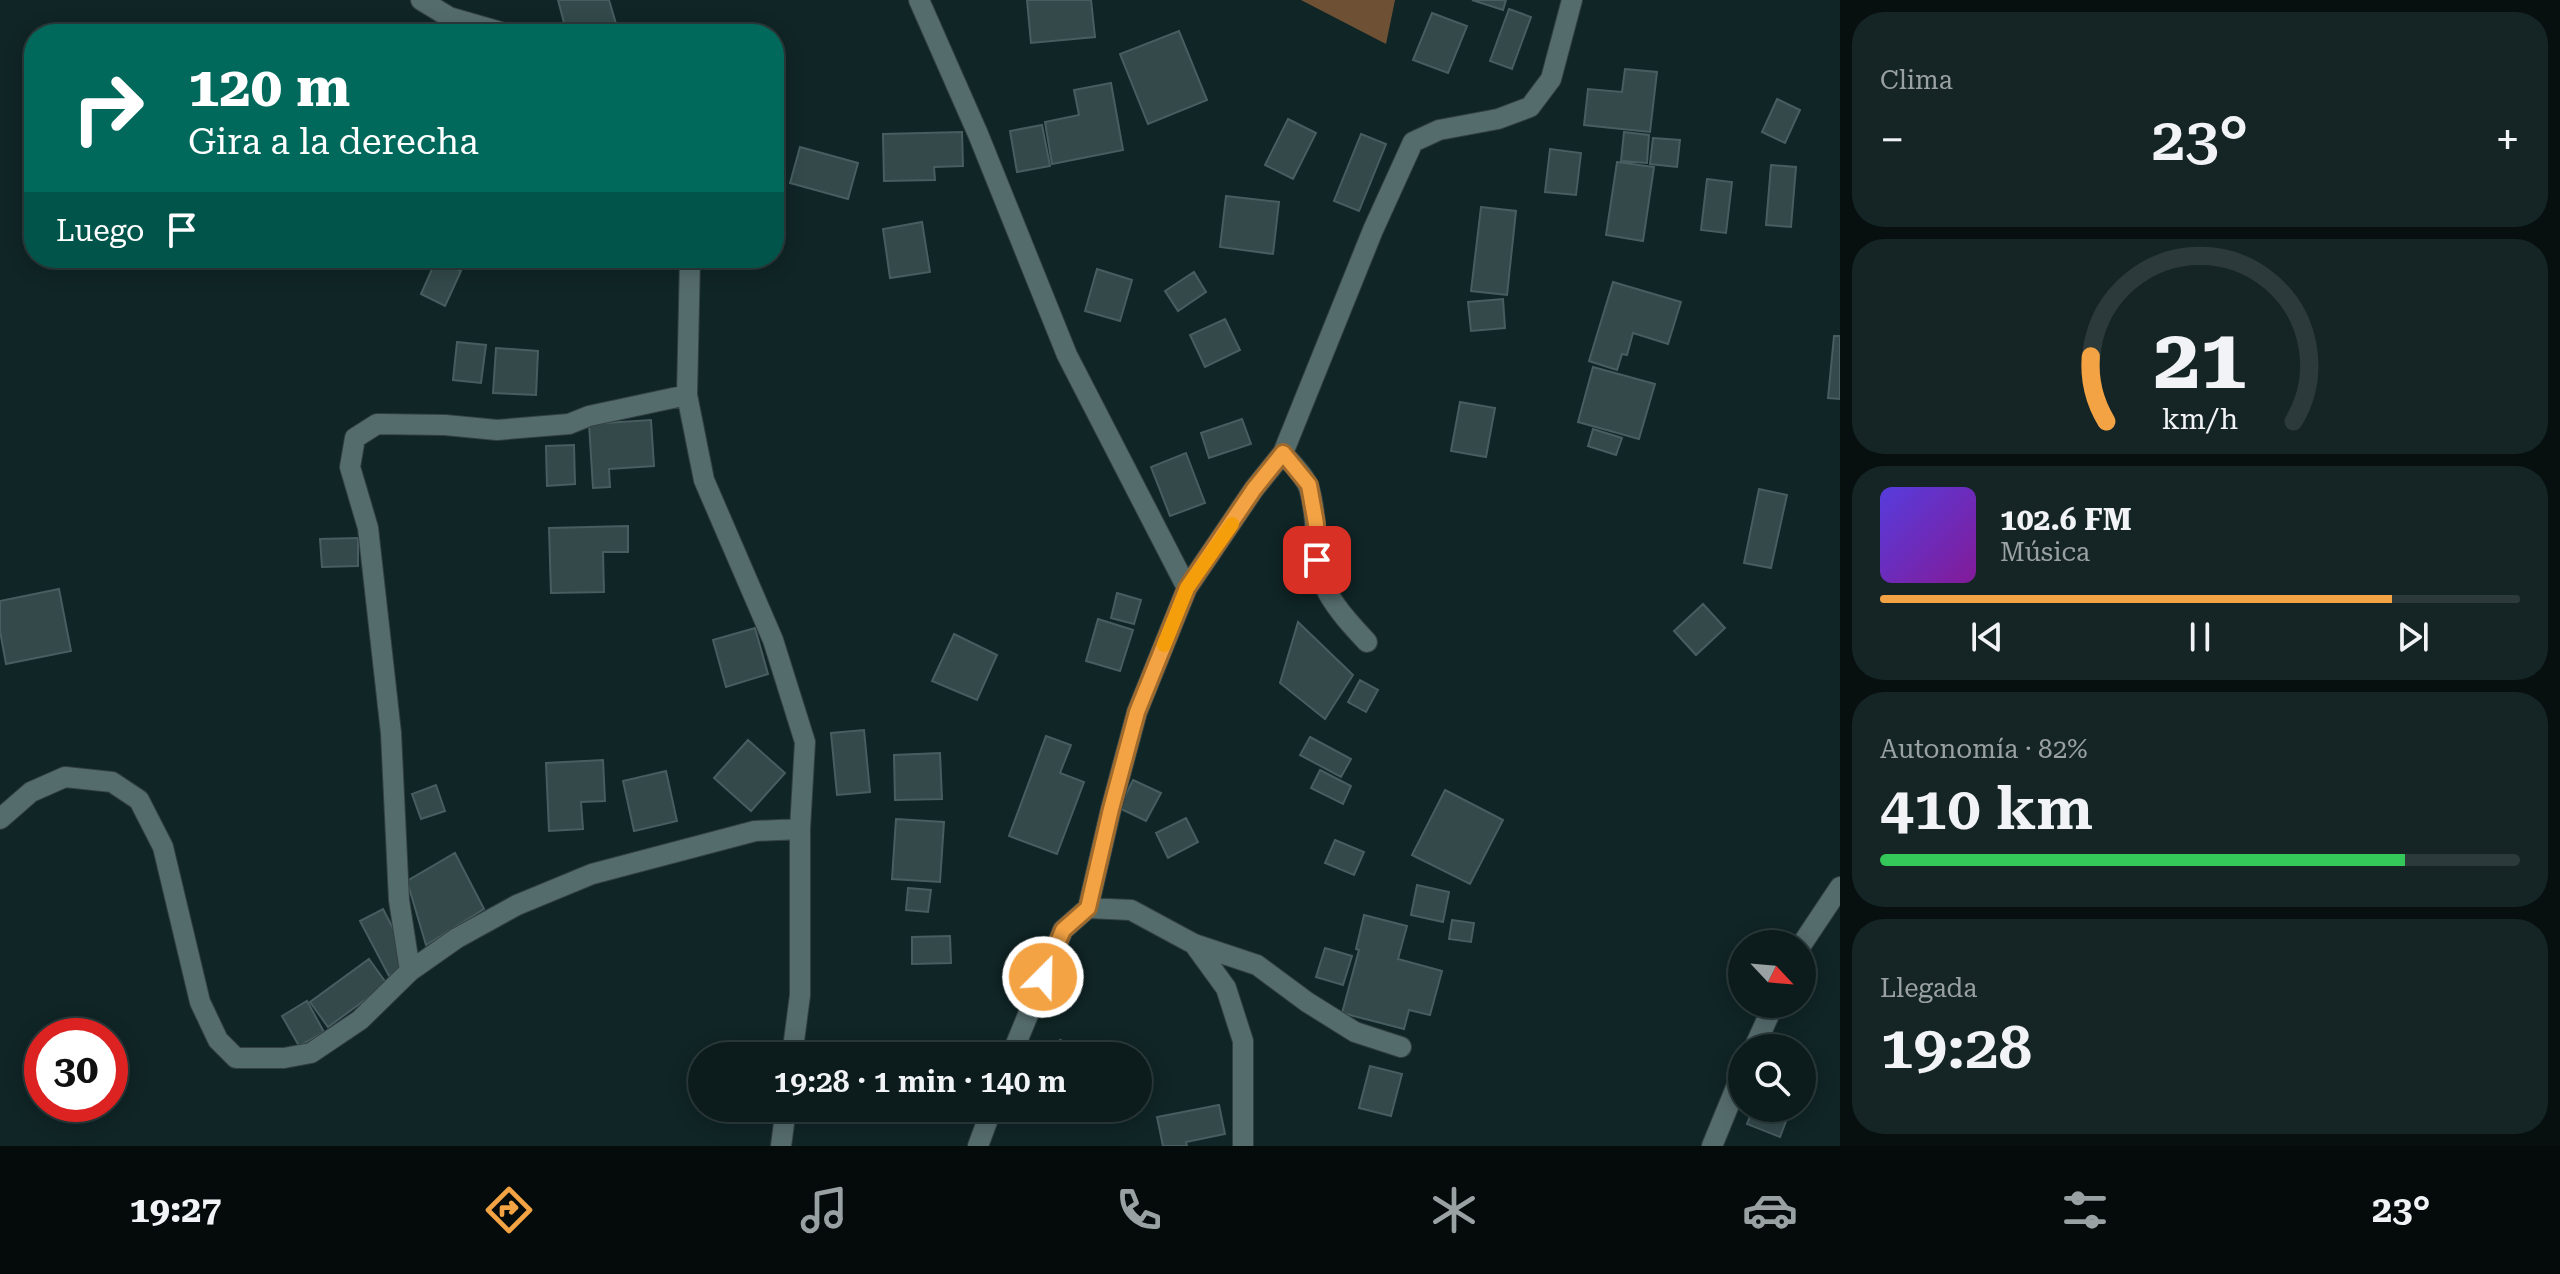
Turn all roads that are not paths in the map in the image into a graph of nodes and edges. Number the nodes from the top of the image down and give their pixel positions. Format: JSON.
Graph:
{"nodes":[{"id":1,"x":421,"y":0,"type":"edge"},
{"id":2,"x":919,"y":0,"type":"edge"},
{"id":3,"x":1572,"y":0,"type":"edge"},
{"id":4,"x":473,"y":24,"type":"edge"},
{"id":5,"x":690,"y":268,"type":"edge"},
{"id":6,"x":687,"y":395,"type":"junction"},
{"id":7,"x":1283,"y":453,"type":"junction"},
{"id":8,"x":1187,"y":588,"type":"junction"},
{"id":9,"x":1367,"y":642,"type":"dead end"},
{"id":10,"x":0,"y":819,"type":"edge"},
{"id":11,"x":800,"y":829,"type":"junction"},
{"id":12,"x":1840,"y":887,"type":"edge"},
{"id":13,"x":1088,"y":908,"type":"junction"},
{"id":14,"x":1811,"y":930,"type":"edge"},
{"id":15,"x":1194,"y":944,"type":"junction"},
{"id":16,"x":410,"y":971,"type":"junction"},
{"id":17,"x":794,"y":1042,"type":"edge"},
{"id":18,"x":1017,"y":1042,"type":"edge"},
{"id":19,"x":1401,"y":1047,"type":"dead end"},
{"id":20,"x":1728,"y":1107,"type":"edge"},
{"id":21,"x":784,"y":1122,"type":"edge"},
{"id":22,"x":987,"y":1122,"type":"edge"},
{"id":23,"x":781,"y":1146,"type":"edge"},
{"id":24,"x":978,"y":1146,"type":"edge"},
{"id":25,"x":1243,"y":1146,"type":"edge"},
{"id":26,"x":1712,"y":1146,"type":"edge"}],
"edges":[{"from":1,"to":4,"type":"street"},
{"from":2,"to":8,"type":"street"},
{"from":3,"to":7,"type":"street"},
{"from":5,"to":6,"type":"street"},
{"from":6,"to":11,"type":"street"},
{"from":6,"to":16,"type":"street"},
{"from":7,"to":8,"type":"street"},
{"from":7,"to":9,"type":"street"},
{"from":8,"to":13,"type":"street"},
{"from":10,"to":16,"type":"street"},
{"from":11,"to":16,"type":"street"},
{"from":11,"to":17,"type":"street"},
{"from":12,"to":14,"type":"street"},
{"from":13,"to":15,"type":"street"},
{"from":13,"to":18,"type":"street"},
{"from":15,"to":19,"type":"street"},
{"from":15,"to":25,"type":"street"},
{"from":20,"to":26,"type":"street"},
{"from":21,"to":23,"type":"street"},
{"from":22,"to":24,"type":"street"}]}
